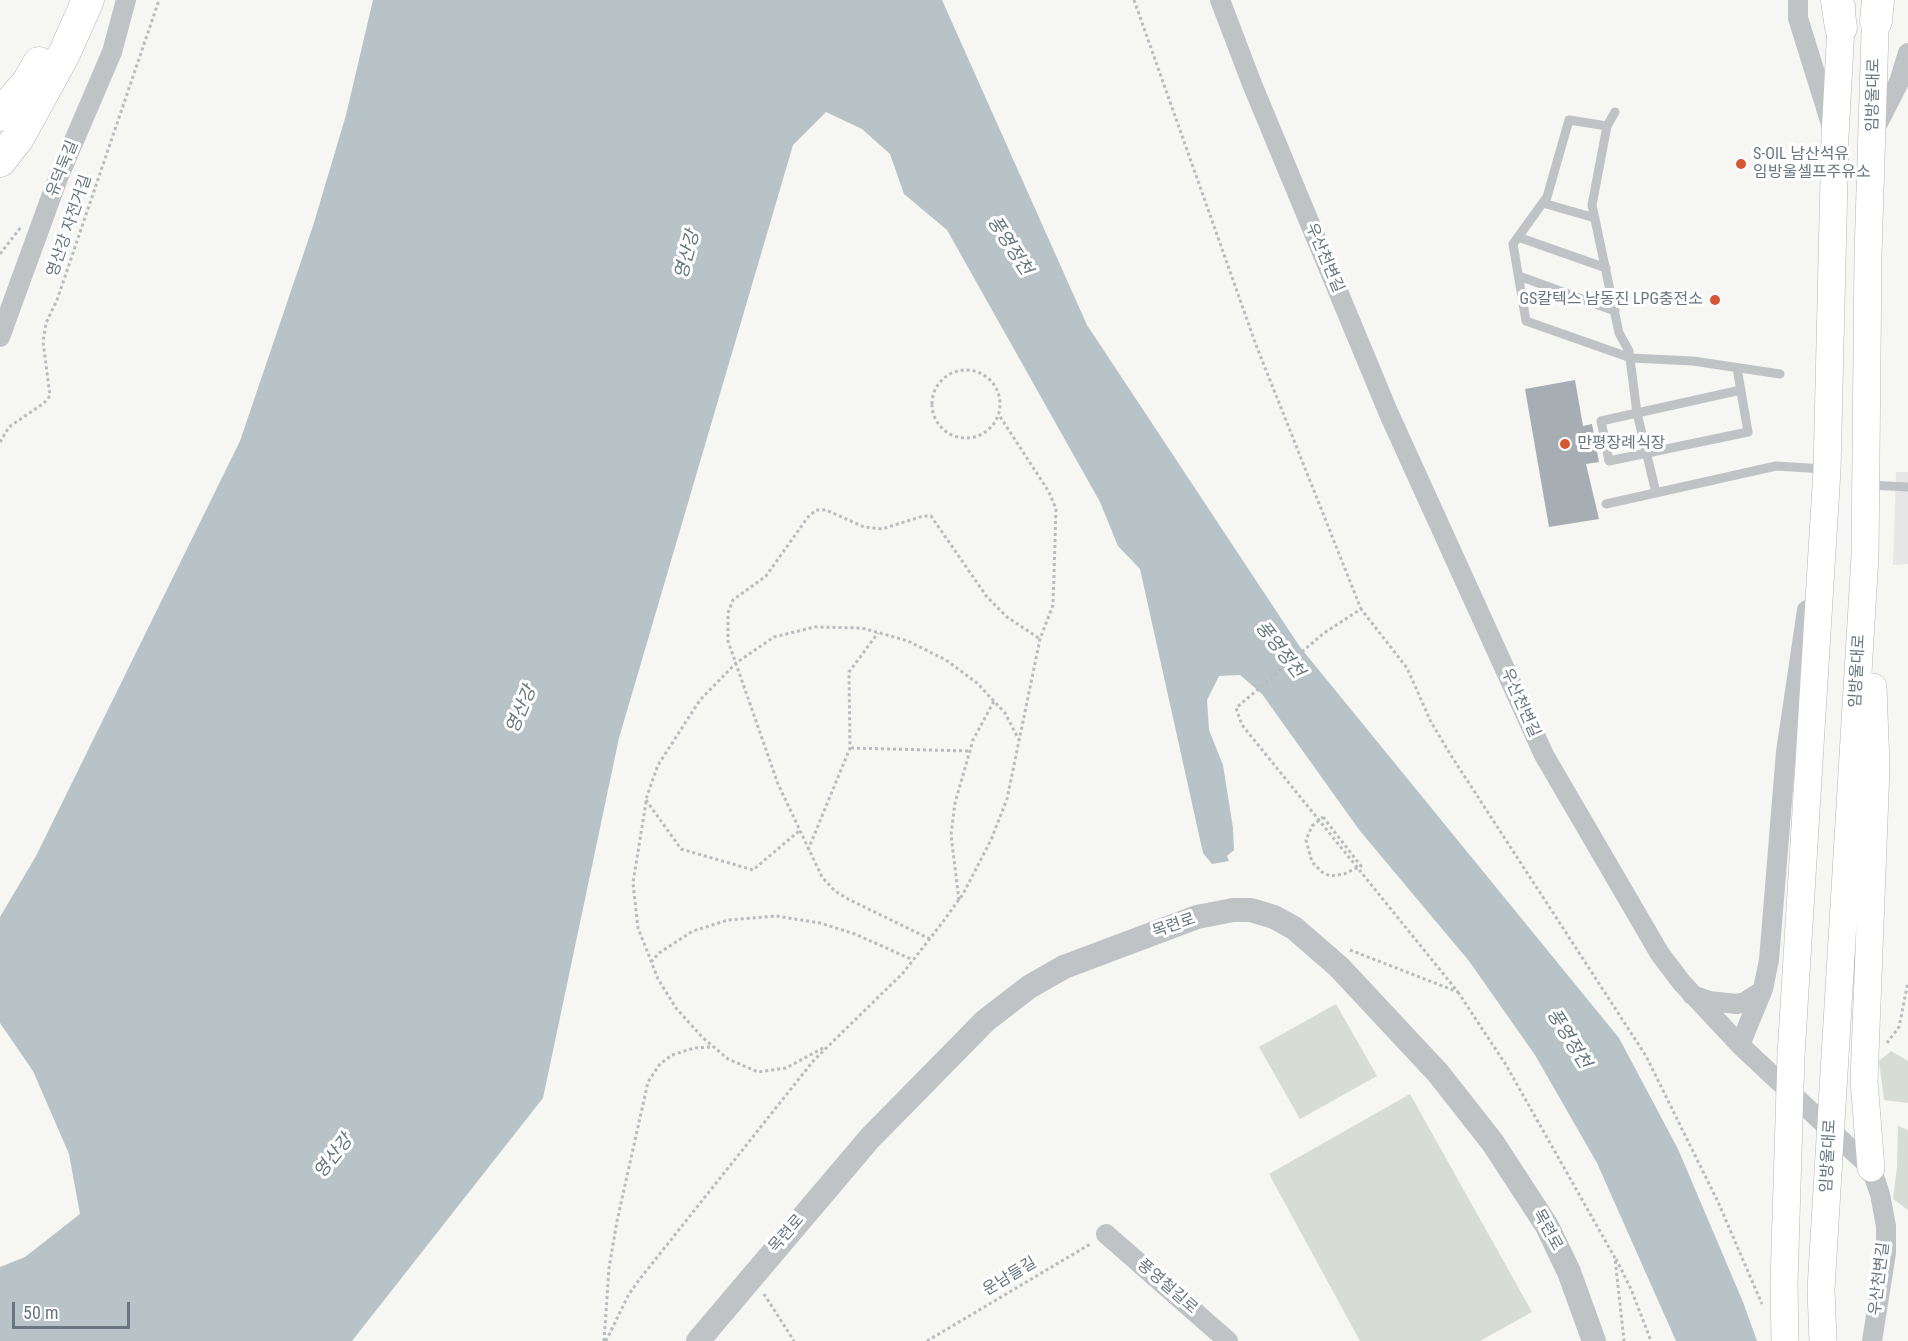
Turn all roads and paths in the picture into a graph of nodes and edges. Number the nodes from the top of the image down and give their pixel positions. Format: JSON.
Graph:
{"nodes":[{"id":1,"x":72,"y":0,"type":"edge"},
{"id":2,"x":88,"y":0,"type":"edge"},
{"id":3,"x":126,"y":0,"type":"edge"},
{"id":4,"x":159,"y":0,"type":"edge"},
{"id":5,"x":1134,"y":0,"type":"edge"},
{"id":6,"x":1220,"y":0,"type":"edge"},
{"id":7,"x":1798,"y":0,"type":"edge"},
{"id":8,"x":1877,"y":7,"type":"edge"},
{"id":9,"x":1840,"y":9,"type":"edge"},
{"id":10,"x":1908,"y":53,"type":"edge"},
{"id":11,"x":1615,"y":112,"type":"dead end"},
{"id":12,"x":0,"y":115,"type":"edge"},
{"id":13,"x":1607,"y":126,"type":"junction"},
{"id":14,"x":1873,"y":133,"type":"junction"},
{"id":15,"x":1835,"y":136,"type":"junction"},
{"id":16,"x":0,"y":161,"type":"edge"},
{"id":17,"x":1543,"y":203,"type":"junction"},
{"id":18,"x":1595,"y":218,"type":"junction"},
{"id":19,"x":1518,"y":237,"type":"junction"},
{"id":20,"x":1606,"y":268,"type":"junction"},
{"id":21,"x":1519,"y":276,"type":"junction"},
{"id":22,"x":1615,"y":312,"type":"junction"},
{"id":23,"x":0,"y":337,"type":"edge"},
{"id":24,"x":1631,"y":358,"type":"junction"},
{"id":25,"x":1737,"y":368,"type":"junction"},
{"id":26,"x":1780,"y":374,"type":"dead end"},
{"id":27,"x":1741,"y":390,"type":"junction"},
{"id":28,"x":1637,"y":413,"type":"junction"},
{"id":29,"x":999,"y":415,"type":"junction"},
{"id":30,"x":0,"y":442,"type":"edge"},
{"id":31,"x":1646,"y":453,"type":"junction"},
{"id":32,"x":1826,"y":476,"type":"junction"},
{"id":33,"x":1867,"y":484,"type":"junction"},
{"id":34,"x":1908,"y":488,"type":"edge"},
{"id":35,"x":1656,"y":493,"type":"junction"},
{"id":36,"x":1606,"y":504,"type":"dead end"},
{"id":37,"x":1865,"y":556,"type":"junction"},
{"id":38,"x":1361,"y":609,"type":"junction"},
{"id":39,"x":878,"y":633,"type":"junction"},
{"id":40,"x":1040,"y":639,"type":"junction"},
{"id":41,"x":736,"y":663,"type":"junction"},
{"id":42,"x":994,"y":701,"type":"junction"},
{"id":43,"x":1020,"y":742,"type":"junction"},
{"id":44,"x":850,"y":748,"type":"junction"},
{"id":45,"x":969,"y":751,"type":"junction"},
{"id":46,"x":646,"y":800,"type":"junction"},
{"id":47,"x":1319,"y":820,"type":"junction"},
{"id":48,"x":799,"y":831,"type":"junction"},
{"id":49,"x":808,"y":850,"type":"junction"},
{"id":50,"x":1358,"y":868,"type":"junction"},
{"id":51,"x":959,"y":900,"type":"junction"},
{"id":52,"x":930,"y":939,"type":"junction"},
{"id":53,"x":1349,"y":949,"type":"dead end"},
{"id":54,"x":914,"y":960,"type":"junction"},
{"id":55,"x":651,"y":962,"type":"junction"},
{"id":56,"x":1908,"y":982,"type":"edge"},
{"id":57,"x":1762,"y":991,"type":"junction"},
{"id":58,"x":1458,"y":992,"type":"junction"},
{"id":59,"x":1692,"y":995,"type":"junction"},
{"id":60,"x":827,"y":1045,"type":"junction"},
{"id":61,"x":1740,"y":1045,"type":"junction"},
{"id":62,"x":713,"y":1047,"type":"junction"},
{"id":63,"x":1865,"y":1054,"type":"junction"},
{"id":64,"x":1871,"y":1168,"type":"junction"},
{"id":65,"x":1106,"y":1234,"type":"joint"},
{"id":66,"x":1615,"y":1258,"type":"junction"},
{"id":67,"x":751,"y":1275,"type":"junction"},
{"id":68,"x":1764,"y":1309,"type":"dead end"},
{"id":69,"x":605,"y":1341,"type":"edge"},
{"id":70,"x":698,"y":1341,"type":"edge"},
{"id":71,"x":794,"y":1341,"type":"edge"},
{"id":72,"x":927,"y":1341,"type":"edge"},
{"id":73,"x":1228,"y":1341,"type":"edge"},
{"id":74,"x":1594,"y":1341,"type":"edge"},
{"id":75,"x":1624,"y":1341,"type":"edge"},
{"id":76,"x":1651,"y":1341,"type":"edge"},
{"id":77,"x":1785,"y":1341,"type":"edge"},
{"id":78,"x":1823,"y":1341,"type":"edge"},
{"id":79,"x":1872,"y":1341,"type":"edge"}],
"edges":[{"from":1,"to":12,"type":"highway"},
{"from":2,"to":16,"type":"highway"},
{"from":3,"to":23,"type":"street","name":"유덕둑길"},
{"from":4,"to":30,"type":"path","name":"영산강 자전거길"},
{"from":5,"to":38,"type":"path"},
{"from":6,"to":59,"type":"street","name":"우산천변길"},
{"from":7,"to":15,"type":"street"},
{"from":8,"to":14,"type":"main road","name":"임방울대로"},
{"from":9,"to":15,"type":"main road"},
{"from":10,"to":14,"type":"street"},
{"from":11,"to":13,"type":"lane"},
{"from":13,"to":17,"type":"lane"},
{"from":13,"to":18,"type":"lane"},
{"from":14,"to":33,"type":"main road","name":"임방울대로"},
{"from":15,"to":32,"type":"main road"},
{"from":17,"to":18,"type":"lane"},
{"from":17,"to":19,"type":"lane"},
{"from":18,"to":20,"type":"lane"},
{"from":19,"to":20,"type":"lane"},
{"from":19,"to":21,"type":"lane"},
{"from":20,"to":22,"type":"lane"},
{"from":21,"to":22,"type":"lane"},
{"from":21,"to":24,"type":"lane"},
{"from":22,"to":24,"type":"lane"},
{"from":24,"to":25,"type":"lane"},
{"from":24,"to":28,"type":"lane"},
{"from":25,"to":26,"type":"lane"},
{"from":25,"to":27,"type":"lane"},
{"from":27,"to":28,"type":"lane"},
{"from":27,"to":31,"type":"lane"},
{"from":28,"to":31,"type":"lane"},
{"from":28,"to":31,"type":"lane"},
{"from":29,"to":29,"type":"path"},
{"from":29,"to":40,"type":"path"},
{"from":31,"to":35,"type":"lane"},
{"from":32,"to":35,"type":"lane"},
{"from":32,"to":57,"type":"street"},
{"from":32,"to":77,"type":"main road","bridge":true},
{"from":33,"to":34,"type":"lane"},
{"from":33,"to":37,"type":"main road","name":"임방울대로"},
{"from":35,"to":36,"type":"lane"},
{"from":37,"to":63,"type":"main road"},
{"from":37,"to":78,"type":"main road","name":"임방울대로","bridge":true},
{"from":38,"to":47,"type":"path"},
{"from":38,"to":68,"type":"path"},
{"from":39,"to":41,"type":"path"},
{"from":39,"to":42,"type":"path"},
{"from":39,"to":44,"type":"path"},
{"from":40,"to":41,"type":"path"},
{"from":40,"to":43,"type":"path"},
{"from":41,"to":46,"type":"path"},
{"from":41,"to":48,"type":"path"},
{"from":42,"to":43,"type":"path"},
{"from":42,"to":45,"type":"path"},
{"from":43,"to":51,"type":"path"},
{"from":44,"to":45,"type":"path"},
{"from":44,"to":49,"type":"path"},
{"from":45,"to":51,"type":"path"},
{"from":46,"to":48,"type":"path"},
{"from":46,"to":55,"type":"path"},
{"from":47,"to":50,"type":"path"},
{"from":47,"to":50,"type":"path"},
{"from":48,"to":49,"type":"path"},
{"from":49,"to":52,"type":"path"},
{"from":50,"to":58,"type":"path"},
{"from":51,"to":52,"type":"path"},
{"from":52,"to":54,"type":"path"},
{"from":53,"to":58,"type":"path"},
{"from":54,"to":55,"type":"path"},
{"from":54,"to":60,"type":"path"},
{"from":55,"to":62,"type":"path"},
{"from":56,"to":63,"type":"path"},
{"from":57,"to":59,"type":"street"},
{"from":57,"to":61,"type":"street"},
{"from":58,"to":66,"type":"path"},
{"from":59,"to":61,"type":"street","name":"우산천변길"},
{"from":60,"to":62,"type":"path"},
{"from":60,"to":69,"type":"path"},
{"from":61,"to":64,"type":"street","name":"우산천변길"},
{"from":62,"to":69,"type":"path"},
{"from":63,"to":64,"type":"main road"},
{"from":64,"to":79,"type":"street","name":"우산천변길"},
{"from":65,"to":72,"type":"path","name":"운남들길"},
{"from":65,"to":73,"type":"street","name":"풍영철길로"},
{"from":66,"to":75,"type":"path"},
{"from":66,"to":76,"type":"path"},
{"from":67,"to":70,"type":"street","name":"목련로"},
{"from":67,"to":71,"type":"path"},
{"from":67,"to":74,"type":"street","name":"목련로"}]}
